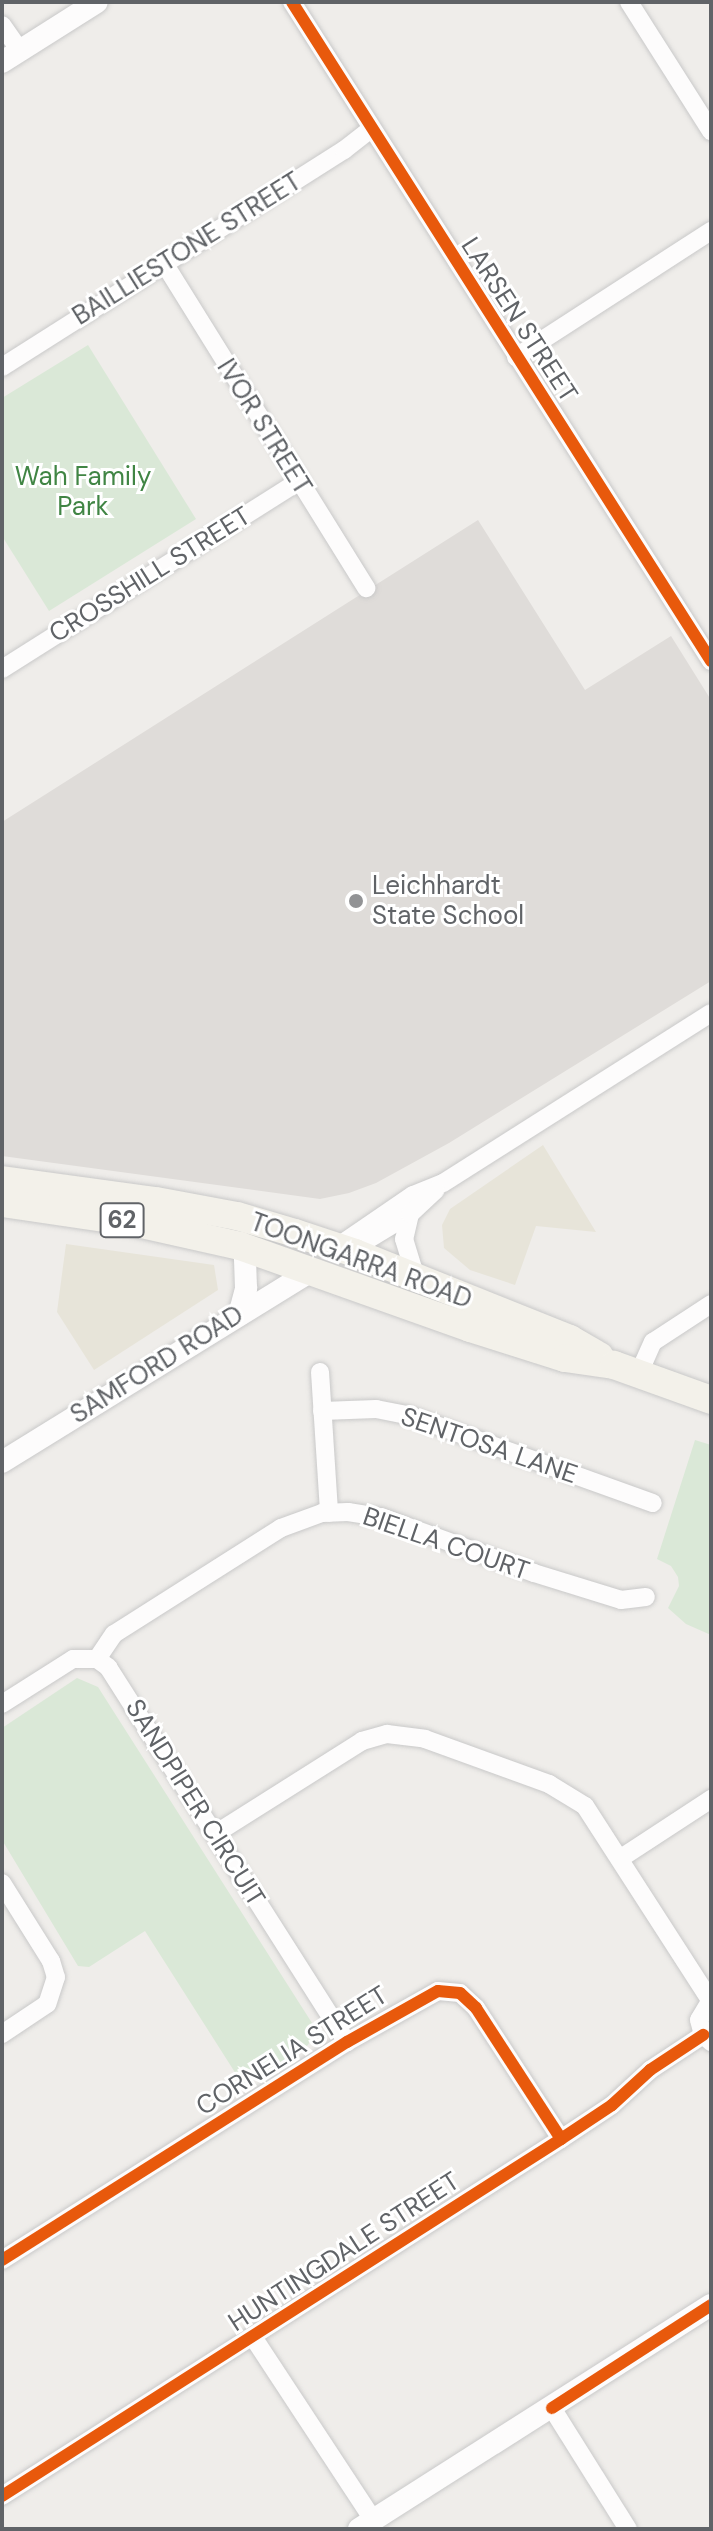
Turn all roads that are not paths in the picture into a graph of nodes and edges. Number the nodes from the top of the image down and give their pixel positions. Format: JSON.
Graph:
{"nodes":[{"id":1,"x":97,"y":2,"type":"edge"},
{"id":2,"x":292,"y":2,"type":"edge"},
{"id":3,"x":629,"y":2,"type":"edge"},
{"id":4,"x":2,"y":25,"type":"edge"},
{"id":5,"x":11,"y":57,"type":"edge"},
{"id":6,"x":371,"y":129,"type":"junction"},
{"id":7,"x":711,"y":131,"type":"edge"},
{"id":8,"x":711,"y":231,"type":"edge"},
{"id":9,"x":164,"y":263,"type":"junction"},
{"id":10,"x":516,"y":357,"type":"junction"},
{"id":11,"x":2,"y":367,"type":"edge"},
{"id":12,"x":298,"y":482,"type":"junction"},
{"id":13,"x":366,"y":588,"type":"dead end"},
{"id":14,"x":711,"y":661,"type":"edge"},
{"id":15,"x":2,"y":669,"type":"edge"},
{"id":16,"x":711,"y":1013,"type":"edge"},
{"id":17,"x":2,"y":1180,"type":"edge"},
{"id":18,"x":443,"y":1183,"type":"junction"},
{"id":19,"x":2,"y":1203,"type":"edge"},
{"id":20,"x":410,"y":1214,"type":"junction"},
{"id":21,"x":240,"y":1246,"type":"junction"},
{"id":22,"x":343,"y":1249,"type":"junction"},
{"id":23,"x":313,"y":1270,"type":"junction"},
{"id":24,"x":416,"y":1278,"type":"junction"},
{"id":25,"x":711,"y":1304,"type":"edge"},
{"id":26,"x":239,"y":1315,"type":"junction"},
{"id":27,"x":626,"y":1369,"type":"junction"},
{"id":28,"x":320,"y":1372,"type":"dead end"},
{"id":29,"x":711,"y":1400,"type":"edge"},
{"id":30,"x":322,"y":1411,"type":"junction"},
{"id":31,"x":2,"y":1462,"type":"edge"},
{"id":32,"x":653,"y":1503,"type":"dead end"},
{"id":33,"x":329,"y":1513,"type":"junction"},
{"id":34,"x":646,"y":1597,"type":"dead end"},
{"id":35,"x":97,"y":1659,"type":"junction"},
{"id":36,"x":2,"y":1704,"type":"edge"},
{"id":37,"x":711,"y":1799,"type":"edge"},
{"id":38,"x":215,"y":1834,"type":"junction"},
{"id":39,"x":621,"y":1858,"type":"junction"},
{"id":40,"x":2,"y":1883,"type":"edge"},
{"id":41,"x":711,"y":2000,"type":"edge"},
{"id":42,"x":2,"y":2034,"type":"edge"},
{"id":43,"x":707,"y":2039,"type":"edge"},
{"id":44,"x":347,"y":2042,"type":"junction"},
{"id":45,"x":561,"y":2139,"type":"junction"},
{"id":46,"x":2,"y":2260,"type":"edge"},
{"id":47,"x":711,"y":2305,"type":"edge"},
{"id":48,"x":253,"y":2337,"type":"junction"},
{"id":49,"x":552,"y":2408,"type":"junction"},
{"id":50,"x":2,"y":2496,"type":"edge"},
{"id":51,"x":366,"y":2525,"type":"edge"},
{"id":52,"x":628,"y":2529,"type":"edge"}],
"edges":[{"from":1,"to":5,"type":"street"},
{"from":2,"to":6,"type":"street","name":"LARSEN STREET"},
{"from":3,"to":7,"type":"street"},
{"from":4,"to":5,"type":"street"},
{"from":6,"to":9,"type":"street","name":"BAILLIESTONE STREET"},
{"from":6,"to":10,"type":"street","name":"LARSEN STREET"},
{"from":8,"to":10,"type":"street"},
{"from":9,"to":11,"type":"street","name":"BAILLIESTONE STREET"},
{"from":9,"to":12,"type":"street","name":"IVOR STREET"},
{"from":10,"to":14,"type":"street","name":"LARSEN STREET"},
{"from":12,"to":13,"type":"street","name":"IVOR STREET"},
{"from":12,"to":15,"type":"street","name":"CROSSHILL STREET"},
{"from":16,"to":18,"type":"street","name":"SAMFORD ROAD"},
{"from":17,"to":22,"type":"main road","name":"TOONGARRA ROAD","number":"62"},
{"from":18,"to":20,"type":"street","name":"SAMFORD ROAD"},
{"from":18,"to":22,"type":"street","name":"SAMFORD ROAD"},
{"from":19,"to":21,"type":"main road","name":"TOONGARRA ROAD","number":"62"},
{"from":20,"to":22,"type":"street","name":"SAMFORD ROAD"},
{"from":20,"to":24,"type":"street"},
{"from":21,"to":23,"type":"main road","name":"TOONGARRA ROAD","number":"62"},
{"from":21,"to":26,"type":"street"},
{"from":22,"to":23,"type":"main road","name":"SAMFORD ROAD"},
{"from":22,"to":24,"type":"main road","name":"TOONGARRA ROAD","number":"62"},
{"from":23,"to":26,"type":"street","name":"SAMFORD ROAD"},
{"from":23,"to":27,"type":"main road","name":"TOONGARRA ROAD","number":"62"},
{"from":24,"to":27,"type":"main road","name":"TOONGARRA ROAD","number":"62"},
{"from":25,"to":27,"type":"street"},
{"from":26,"to":31,"type":"street","name":"SAMFORD ROAD"},
{"from":27,"to":29,"type":"main road","name":"TOONGARRA ROAD","number":"62"},
{"from":28,"to":30,"type":"street"},
{"from":30,"to":32,"type":"street","name":"SENTOSA LANE"},
{"from":30,"to":33,"type":"street"},
{"from":33,"to":34,"type":"street","name":"BIELLA COURT"},
{"from":33,"to":35,"type":"street","name":"BIELLA COURT"},
{"from":35,"to":36,"type":"street"},
{"from":35,"to":38,"type":"street","name":"SANDPIPER CIRCUIT"},
{"from":37,"to":39,"type":"street"},
{"from":38,"to":39,"type":"street"},
{"from":38,"to":44,"type":"street","name":"SANDPIPER CIRCUIT"},
{"from":39,"to":41,"type":"street"},
{"from":40,"to":42,"type":"street"},
{"from":41,"to":43,"type":"street"},
{"from":43,"to":45,"type":"street","name":"HUNTINGDALE STREET"},
{"from":44,"to":45,"type":"street","name":"CORNELIA STREET"},
{"from":44,"to":46,"type":"street","name":"CORNELIA STREET"},
{"from":45,"to":48,"type":"street","name":"HUNTINGDALE STREET"},
{"from":47,"to":49,"type":"street"},
{"from":48,"to":50,"type":"street","name":"HUNTINGDALE STREET"},
{"from":48,"to":51,"type":"street"},
{"from":49,"to":51,"type":"street"},
{"from":49,"to":52,"type":"street"}]}
